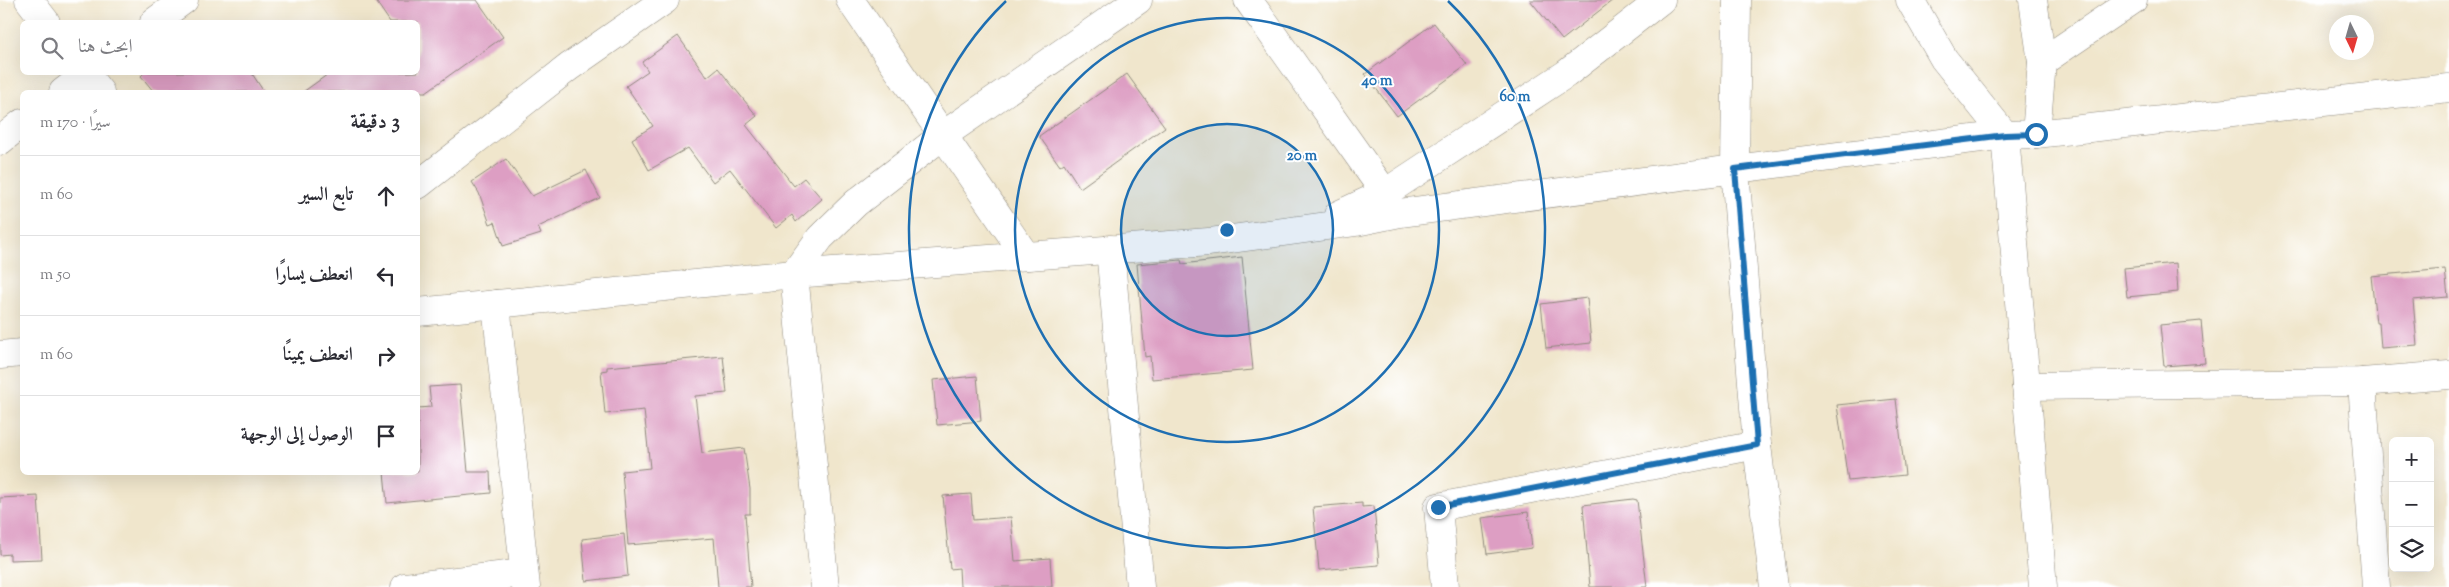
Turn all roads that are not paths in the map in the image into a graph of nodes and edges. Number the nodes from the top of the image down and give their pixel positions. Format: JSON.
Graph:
{"nodes":[{"id":1,"x":29,"y":0,"type":"edge"},
{"id":2,"x":184,"y":0,"type":"edge"},
{"id":3,"x":665,"y":0,"type":"edge"},
{"id":4,"x":850,"y":0,"type":"edge"},
{"id":5,"x":1138,"y":0,"type":"edge"},
{"id":6,"x":1248,"y":0,"type":"edge"},
{"id":7,"x":1661,"y":0,"type":"edge"},
{"id":8,"x":1737,"y":0,"type":"edge"},
{"id":9,"x":1910,"y":0,"type":"edge"},
{"id":10,"x":2032,"y":0,"type":"edge"},
{"id":11,"x":2133,"y":0,"type":"edge"},
{"id":12,"x":44,"y":20,"type":"edge"},
{"id":13,"x":157,"y":20,"type":"edge"},
{"id":14,"x":2042,"y":62,"type":"junction"},
{"id":15,"x":90,"y":78,"type":"edge"},
{"id":16,"x":2449,"y":88,"type":"edge"},
{"id":17,"x":67,"y":90,"type":"edge"},
{"id":18,"x":20,"y":125,"type":"edge"},
{"id":19,"x":2036,"y":134,"type":"junction"},
{"id":20,"x":2005,"y":135,"type":"junction"},
{"id":21,"x":942,"y":136,"type":"junction"},
{"id":22,"x":0,"y":141,"type":"edge"},
{"id":23,"x":1735,"y":169,"type":"junction"},
{"id":24,"x":420,"y":183,"type":"edge"},
{"id":25,"x":1385,"y":194,"type":"junction"},
{"id":26,"x":1307,"y":229,"type":"junction"},
{"id":27,"x":1110,"y":249,"type":"junction"},
{"id":28,"x":1026,"y":256,"type":"junction"},
{"id":29,"x":794,"y":274,"type":"junction"},
{"id":30,"x":496,"y":304,"type":"junction"},
{"id":31,"x":420,"y":312,"type":"edge"},
{"id":32,"x":20,"y":353,"type":"edge"},
{"id":33,"x":0,"y":355,"type":"edge"},
{"id":34,"x":2449,"y":375,"type":"edge"},
{"id":35,"x":2362,"y":382,"type":"junction"},
{"id":36,"x":2026,"y":386,"type":"junction"},
{"id":37,"x":1757,"y":445,"type":"junction"},
{"id":38,"x":525,"y":580,"type":"edge"},
{"id":39,"x":405,"y":587,"type":"edge"},
{"id":40,"x":824,"y":587,"type":"edge"},
{"id":41,"x":1140,"y":587,"type":"edge"},
{"id":42,"x":1445,"y":587,"type":"edge"},
{"id":43,"x":1774,"y":587,"type":"edge"},
{"id":44,"x":2043,"y":587,"type":"edge"},
{"id":45,"x":2376,"y":587,"type":"edge"}],
"edges":[{"from":1,"to":12,"type":"street"},
{"from":2,"to":13,"type":"street"},
{"from":3,"to":24,"type":"street"},
{"from":4,"to":21,"type":"street"},
{"from":5,"to":21,"type":"street"},
{"from":6,"to":25,"type":"street"},
{"from":7,"to":25,"type":"street"},
{"from":8,"to":23,"type":"street"},
{"from":9,"to":20,"type":"street"},
{"from":10,"to":14,"type":"street"},
{"from":11,"to":14,"type":"street"},
{"from":14,"to":19,"type":"street"},
{"from":15,"to":17,"type":"street"},
{"from":16,"to":19,"type":"street"},
{"from":18,"to":22,"type":"street"},
{"from":19,"to":20,"type":"street"},
{"from":20,"to":23,"type":"street"},
{"from":20,"to":36,"type":"street"},
{"from":21,"to":28,"type":"street"},
{"from":21,"to":29,"type":"street"},
{"from":23,"to":26,"type":"street"},
{"from":23,"to":37,"type":"street"},
{"from":25,"to":26,"type":"street"},
{"from":26,"to":27,"type":"street"},
{"from":27,"to":28,"type":"street"},
{"from":27,"to":41,"type":"street"},
{"from":28,"to":29,"type":"street"},
{"from":29,"to":30,"type":"street"},
{"from":29,"to":40,"type":"street"},
{"from":30,"to":31,"type":"street"},
{"from":30,"to":38,"type":"street"},
{"from":32,"to":33,"type":"street"},
{"from":34,"to":35,"type":"street"},
{"from":35,"to":36,"type":"street"},
{"from":35,"to":45,"type":"street"},
{"from":36,"to":44,"type":"street"},
{"from":37,"to":42,"type":"street"},
{"from":37,"to":43,"type":"street"},
{"from":38,"to":39,"type":"street"}]}
